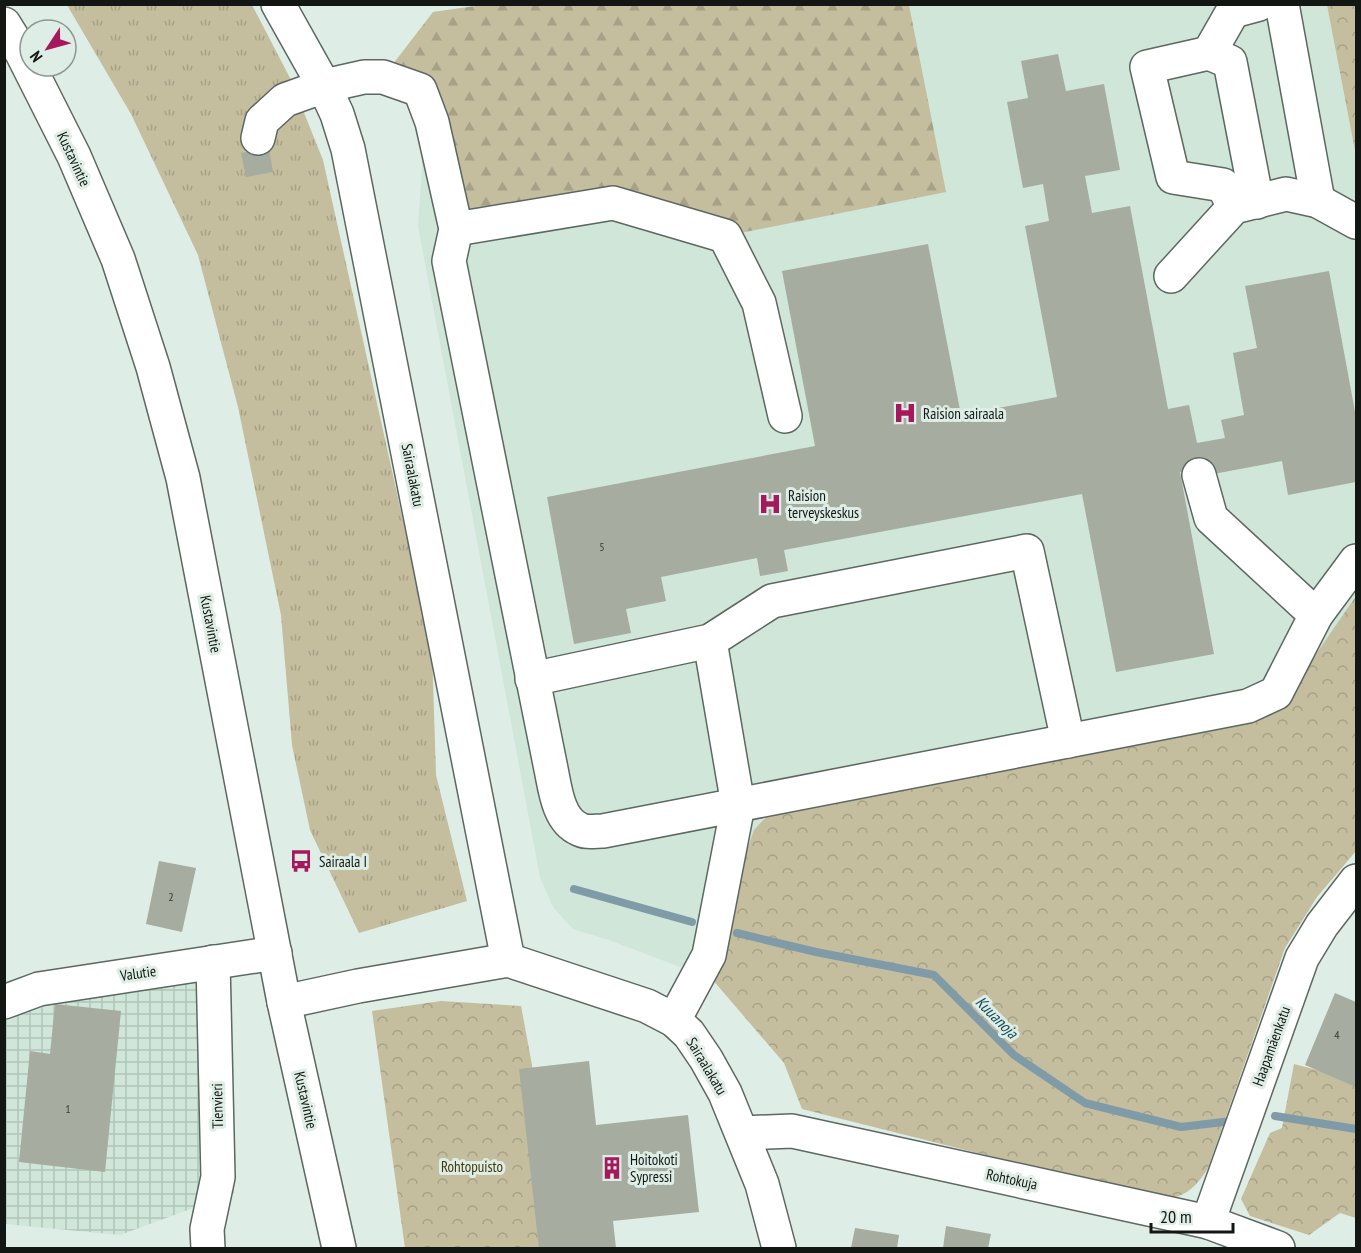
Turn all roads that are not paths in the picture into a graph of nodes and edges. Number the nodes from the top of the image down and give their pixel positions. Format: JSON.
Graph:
{"nodes":[{"id":1,"x":278,"y":4,"type":"edge"},
{"id":2,"x":1258,"y":4,"type":"edge"},
{"id":3,"x":1282,"y":4,"type":"edge"},
{"id":4,"x":4,"y":24,"type":"edge"},
{"id":5,"x":1209,"y":53,"type":"junction"},
{"id":6,"x":324,"y":86,"type":"junction"},
{"id":7,"x":258,"y":138,"type":"dead end"},
{"id":8,"x":1318,"y":201,"type":"junction"},
{"id":9,"x":1246,"y":205,"type":"junction"},
{"id":10,"x":1356,"y":222,"type":"edge"},
{"id":11,"x":456,"y":229,"type":"junction"},
{"id":12,"x":1171,"y":276,"type":"dead end"},
{"id":13,"x":784,"y":416,"type":"dead end"},
{"id":14,"x":1199,"y":476,"type":"dead end"},
{"id":15,"x":1356,"y":561,"type":"edge"},
{"id":16,"x":1316,"y":615,"type":"junction"},
{"id":17,"x":710,"y":641,"type":"junction"},
{"id":18,"x":532,"y":679,"type":"junction"},
{"id":19,"x":1068,"y":741,"type":"junction"},
{"id":20,"x":738,"y":806,"type":"junction"},
{"id":21,"x":1356,"y":881,"type":"edge"},
{"id":22,"x":275,"y":953,"type":"junction"},
{"id":23,"x":508,"y":960,"type":"junction"},
{"id":24,"x":213,"y":962,"type":"junction"},
{"id":25,"x":4,"y":1002,"type":"edge"},
{"id":26,"x":284,"y":1002,"type":"junction"},
{"id":27,"x":674,"y":1020,"type":"junction"},
{"id":28,"x":742,"y":1133,"type":"junction"},
{"id":29,"x":1208,"y":1222,"type":"junction"},
{"id":30,"x":208,"y":1248,"type":"edge"},
{"id":31,"x":339,"y":1248,"type":"edge"},
{"id":32,"x":779,"y":1248,"type":"edge"},
{"id":33,"x":1278,"y":1248,"type":"edge"}],
"edges":[{"from":1,"to":6,"type":"street","name":"Sairaalakatu"},
{"from":2,"to":5,"type":"street"},
{"from":3,"to":8,"type":"street"},
{"from":4,"to":22,"type":"street","name":"Kustavintie"},
{"from":5,"to":9,"type":"street"},
{"from":5,"to":9,"type":"street"},
{"from":6,"to":7,"type":"street"},
{"from":6,"to":11,"type":"street"},
{"from":6,"to":23,"type":"street","name":"Sairaalakatu"},
{"from":8,"to":9,"type":"street"},
{"from":8,"to":10,"type":"street"},
{"from":9,"to":12,"type":"street"},
{"from":11,"to":13,"type":"street"},
{"from":11,"to":18,"type":"street"},
{"from":14,"to":16,"type":"street"},
{"from":15,"to":16,"type":"street"},
{"from":16,"to":19,"type":"street"},
{"from":17,"to":18,"type":"street"},
{"from":17,"to":19,"type":"street"},
{"from":17,"to":20,"type":"street"},
{"from":18,"to":20,"type":"street"},
{"from":19,"to":20,"type":"street"},
{"from":20,"to":27,"type":"street"},
{"from":21,"to":29,"type":"street","name":"Haapamäenkatu"},
{"from":22,"to":24,"type":"street","name":"Valutie"},
{"from":22,"to":26,"type":"street","name":"Kustavintie"},
{"from":23,"to":26,"type":"street","name":"Sairaalakatu"},
{"from":23,"to":27,"type":"street","name":"Sairaalakatu"},
{"from":24,"to":25,"type":"street","name":"Valutie"},
{"from":24,"to":30,"type":"street","name":"Tienvieri"},
{"from":26,"to":31,"type":"street","name":"Kustavintie"},
{"from":27,"to":28,"type":"street","name":"Sairaalakatu"},
{"from":28,"to":29,"type":"street","name":"Rohtokuja"},
{"from":28,"to":32,"type":"street","name":"Sairaalakatu"},
{"from":29,"to":33,"type":"street","name":"Rohtokuja"}]}
